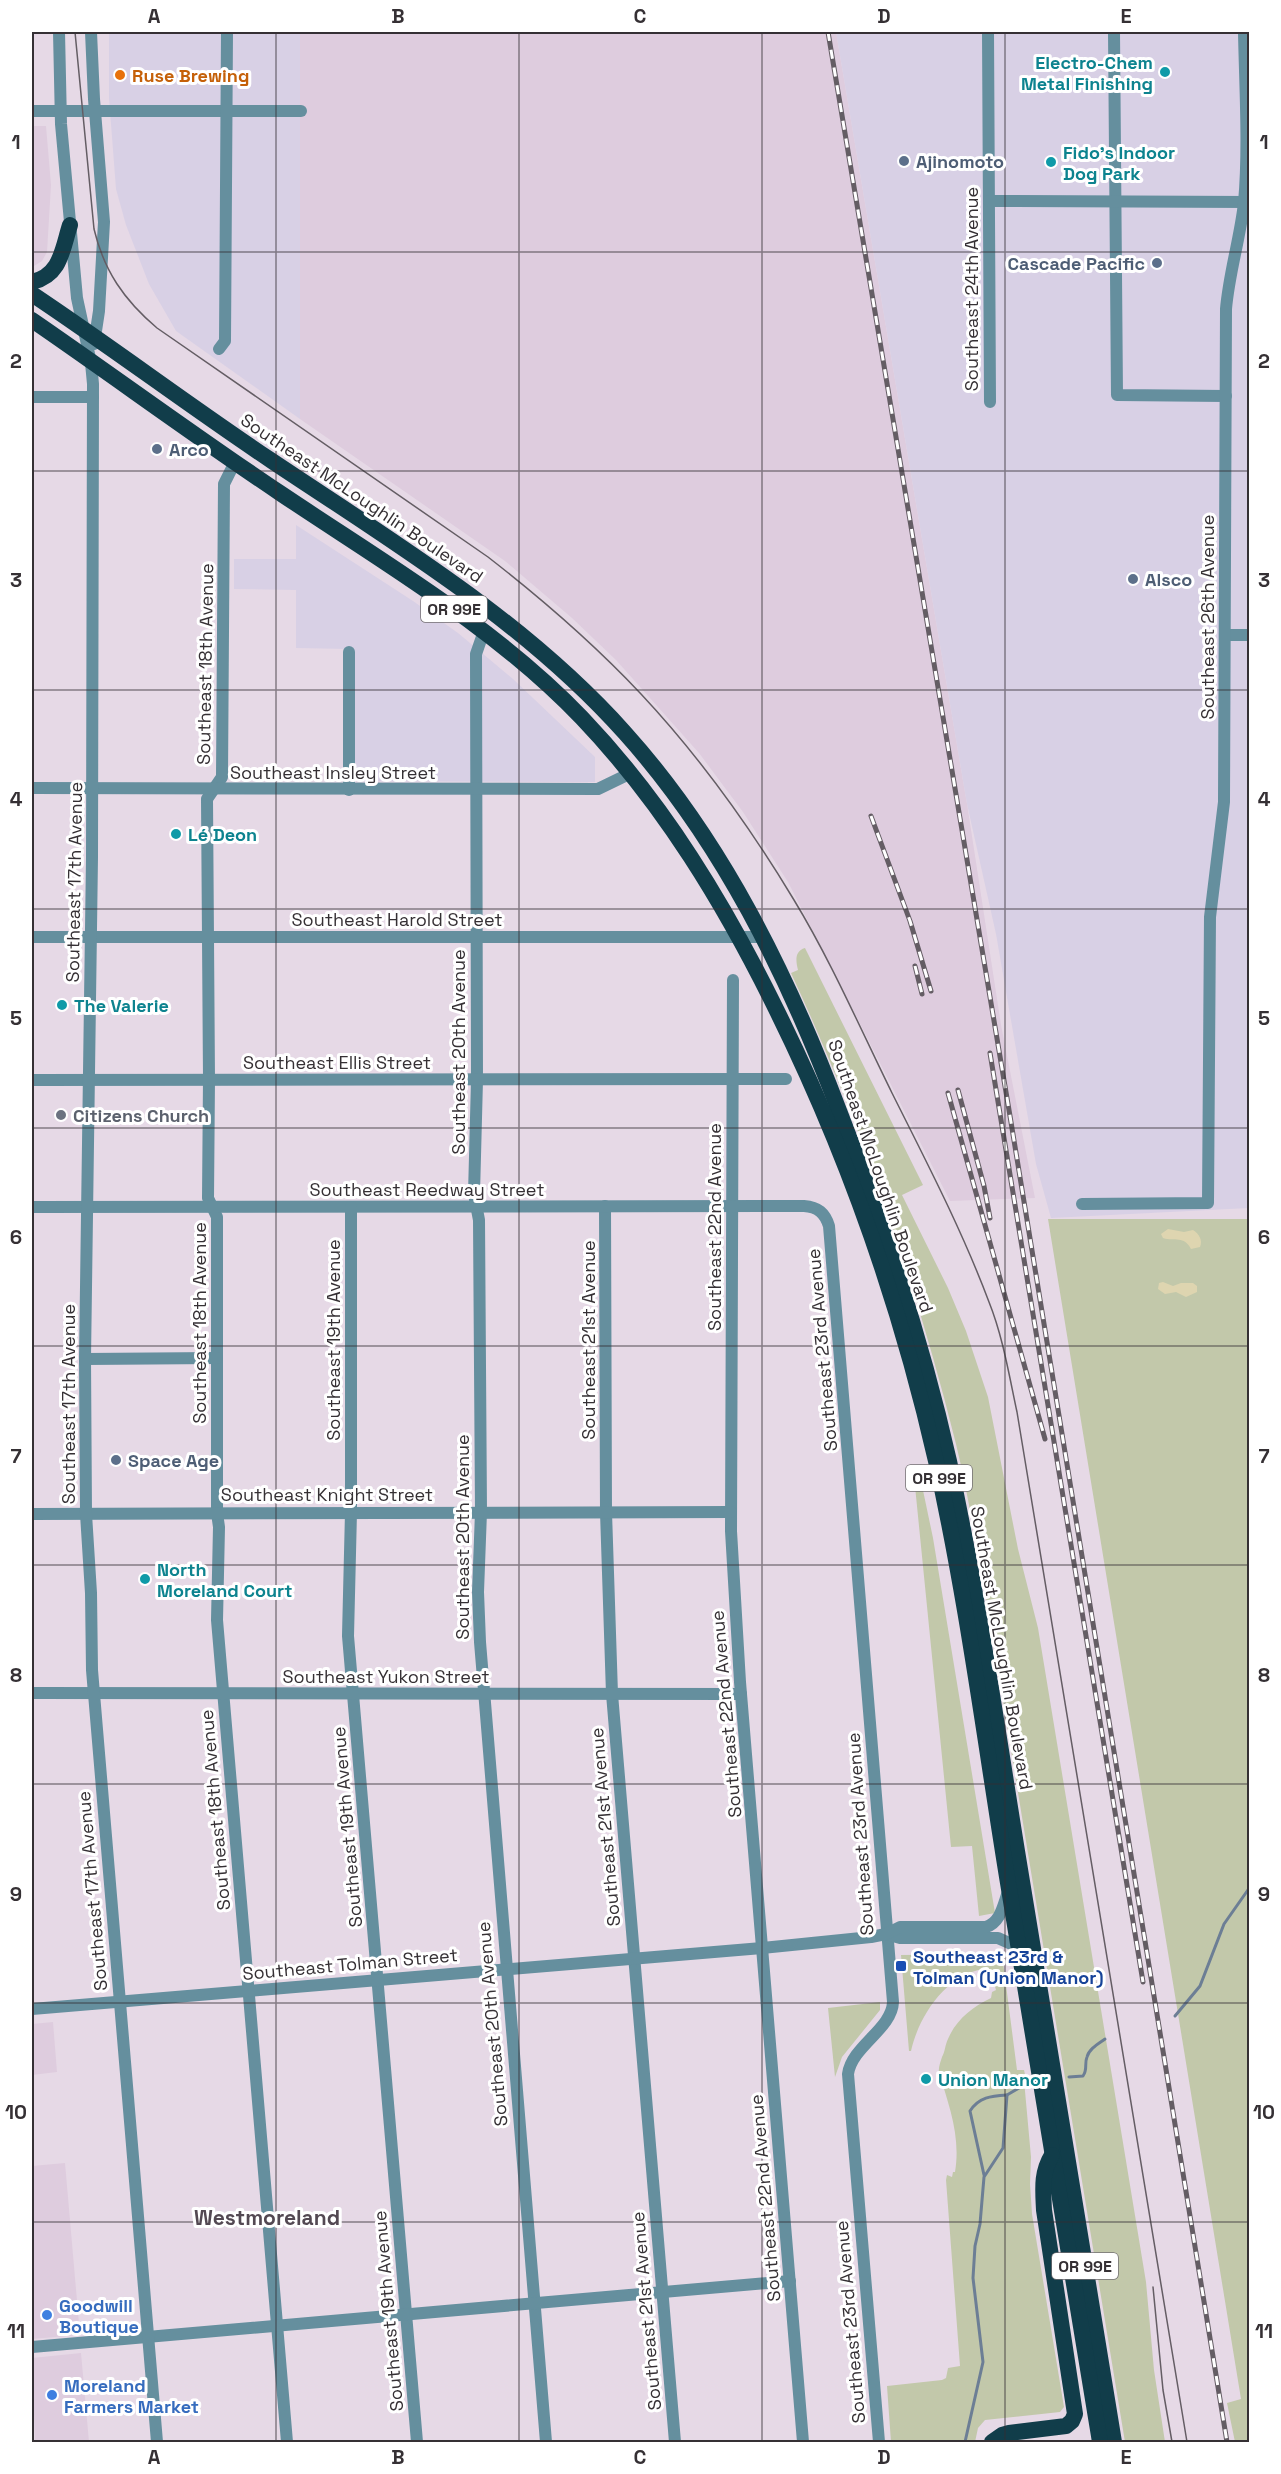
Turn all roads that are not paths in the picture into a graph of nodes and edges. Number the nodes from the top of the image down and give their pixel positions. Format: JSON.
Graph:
{"nodes":[{"id":1,"x":59,"y":32,"type":"edge"},
{"id":2,"x":91,"y":32,"type":"edge"},
{"id":3,"x":227,"y":32,"type":"edge"},
{"id":4,"x":988,"y":32,"type":"edge"},
{"id":5,"x":1114,"y":32,"type":"edge"},
{"id":6,"x":1244,"y":32,"type":"edge"},
{"id":7,"x":32,"y":111,"type":"edge"},
{"id":8,"x":226,"y":111,"type":"junction"},
{"id":9,"x":301,"y":111,"type":"dead end"},
{"id":10,"x":60,"y":112,"type":"junction"},
{"id":11,"x":95,"y":112,"type":"junction"},
{"id":12,"x":989,"y":201,"type":"junction"},
{"id":13,"x":1116,"y":202,"type":"junction"},
{"id":14,"x":1247,"y":202,"type":"edge"},
{"id":15,"x":70,"y":225,"type":"junction"},
{"id":16,"x":32,"y":282,"type":"edge"},
{"id":17,"x":32,"y":294,"type":"edge"},
{"id":18,"x":32,"y":320,"type":"edge"},
{"id":19,"x":90,"y":335,"type":"junction"},
{"id":20,"x":219,"y":349,"type":"dead end"},
{"id":21,"x":91,"y":363,"type":"junction"},
{"id":22,"x":1226,"y":396,"type":"junction"},
{"id":23,"x":32,"y":397,"type":"edge"},
{"id":24,"x":93,"y":398,"type":"junction"},
{"id":25,"x":990,"y":402,"type":"dead end"},
{"id":26,"x":235,"y":462,"type":"junction"},
{"id":27,"x":484,"y":631,"type":"junction"},
{"id":28,"x":1225,"y":635,"type":"junction"},
{"id":29,"x":1250,"y":635,"type":"edge"},
{"id":30,"x":349,"y":652,"type":"dead end"},
{"id":31,"x":631,"y":773,"type":"junction"},
{"id":32,"x":32,"y":789,"type":"edge"},
{"id":33,"x":93,"y":789,"type":"junction"},
{"id":34,"x":213,"y":789,"type":"junction"},
{"id":35,"x":349,"y":790,"type":"junction"},
{"id":36,"x":476,"y":790,"type":"junction"},
{"id":37,"x":476,"y":936,"type":"junction"},
{"id":38,"x":32,"y":937,"type":"edge"},
{"id":39,"x":91,"y":937,"type":"junction"},
{"id":40,"x":209,"y":937,"type":"junction"},
{"id":41,"x":738,"y":937,"type":"junction"},
{"id":42,"x":762,"y":937,"type":"junction"},
{"id":43,"x":733,"y":980,"type":"dead end"},
{"id":44,"x":209,"y":1079,"type":"junction"},
{"id":45,"x":732,"y":1079,"type":"junction"},
{"id":46,"x":786,"y":1079,"type":"dead end"},
{"id":47,"x":32,"y":1080,"type":"edge"},
{"id":48,"x":89,"y":1080,"type":"junction"},
{"id":49,"x":477,"y":1080,"type":"junction"},
{"id":50,"x":1082,"y":1204,"type":"dead end"},
{"id":51,"x":605,"y":1206,"type":"junction"},
{"id":52,"x":732,"y":1206,"type":"junction"},
{"id":53,"x":32,"y":1207,"type":"edge"},
{"id":54,"x":351,"y":1207,"type":"junction"},
{"id":55,"x":477,"y":1207,"type":"junction"},
{"id":56,"x":86,"y":1208,"type":"junction"},
{"id":57,"x":212,"y":1208,"type":"junction"},
{"id":58,"x":821,"y":1211,"type":"joint"},
{"id":59,"x":217,"y":1358,"type":"junction"},
{"id":60,"x":86,"y":1359,"type":"junction"},
{"id":61,"x":351,"y":1512,"type":"junction"},
{"id":62,"x":481,"y":1512,"type":"junction"},
{"id":63,"x":606,"y":1512,"type":"junction"},
{"id":64,"x":731,"y":1512,"type":"junction"},
{"id":65,"x":217,"y":1513,"type":"junction"},
{"id":66,"x":32,"y":1514,"type":"edge"},
{"id":67,"x":86,"y":1514,"type":"junction"},
{"id":68,"x":32,"y":1693,"type":"edge"},
{"id":69,"x":93,"y":1693,"type":"junction"},
{"id":70,"x":224,"y":1694,"type":"junction"},
{"id":71,"x":354,"y":1694,"type":"junction"},
{"id":72,"x":484,"y":1694,"type":"junction"},
{"id":73,"x":612,"y":1694,"type":"junction"},
{"id":74,"x":741,"y":1694,"type":"junction"},
{"id":75,"x":1009,"y":1891,"type":"junction"},
{"id":76,"x":886,"y":1934,"type":"junction"},
{"id":77,"x":1018,"y":1947,"type":"junction"},
{"id":78,"x":762,"y":1948,"type":"junction"},
{"id":79,"x":634,"y":1959,"type":"junction"},
{"id":80,"x":505,"y":1968,"type":"junction"},
{"id":81,"x":378,"y":1980,"type":"junction"},
{"id":82,"x":249,"y":1991,"type":"junction"},
{"id":83,"x":119,"y":2002,"type":"junction"},
{"id":84,"x":32,"y":2009,"type":"edge"},
{"id":85,"x":1047,"y":2081,"type":"junction"},
{"id":86,"x":1052,"y":2154,"type":"junction"},
{"id":87,"x":790,"y":2281,"type":"junction"},
{"id":88,"x":663,"y":2292,"type":"junction"},
{"id":89,"x":534,"y":2303,"type":"junction"},
{"id":90,"x":406,"y":2314,"type":"junction"},
{"id":91,"x":277,"y":2326,"type":"junction"},
{"id":92,"x":148,"y":2338,"type":"junction"},
{"id":93,"x":32,"y":2347,"type":"edge"},
{"id":94,"x":156,"y":2442,"type":"edge"},
{"id":95,"x":287,"y":2442,"type":"edge"},
{"id":96,"x":417,"y":2442,"type":"edge"},
{"id":97,"x":546,"y":2442,"type":"edge"},
{"id":98,"x":675,"y":2442,"type":"edge"},
{"id":99,"x":803,"y":2442,"type":"edge"},
{"id":100,"x":879,"y":2442,"type":"edge"},
{"id":101,"x":992,"y":2442,"type":"edge"},
{"id":102,"x":1100,"y":2442,"type":"edge"},
{"id":103,"x":1114,"y":2442,"type":"edge"}],
"edges":[{"from":1,"to":10,"type":"street","name":"Southeast 17th Avenue"},
{"from":2,"to":11,"type":"street","name":"Southeast 17th Avenue"},
{"from":3,"to":8,"type":"street"},
{"from":4,"to":12,"type":"street","name":"Southeast 24th Avenue"},
{"from":5,"to":13,"type":"street"},
{"from":6,"to":14,"type":"street","name":"Southeast 26th Avenue"},
{"from":7,"to":10,"type":"street"},
{"from":8,"to":9,"type":"street"},
{"from":8,"to":11,"type":"street"},
{"from":8,"to":20,"type":"street"},
{"from":10,"to":11,"type":"street"},
{"from":10,"to":15,"type":"street","name":"Southeast 17th Avenue"},
{"from":11,"to":19,"type":"street","name":"Southeast 17th Avenue"},
{"from":12,"to":13,"type":"street"},
{"from":12,"to":25,"type":"street","name":"Southeast 24th Avenue"},
{"from":13,"to":14,"type":"street"},
{"from":13,"to":22,"type":"street"},
{"from":14,"to":22,"type":"street","name":"Southeast 26th Avenue"},
{"from":15,"to":16,"type":"highway"},
{"from":15,"to":19,"type":"street","name":"Southeast 17th Avenue"},
{"from":17,"to":19,"type":"highway","name":"Southeast McLoughlin Boulevard","number":"OR 99E"},
{"from":18,"to":21,"type":"highway","name":"Southeast McLoughlin Boulevard","number":"OR 99E"},
{"from":19,"to":21,"type":"street","name":"Southeast 17th Avenue"},
{"from":19,"to":42,"type":"highway","name":"Southeast McLoughlin Boulevard","number":"OR 99E"},
{"from":21,"to":24,"type":"street","name":"Southeast 17th Avenue"},
{"from":21,"to":26,"type":"highway","name":"Southeast McLoughlin Boulevard","number":"OR 99E"},
{"from":22,"to":28,"type":"street","name":"Southeast 26th Avenue"},
{"from":23,"to":24,"type":"street"},
{"from":24,"to":33,"type":"street","name":"Southeast 17th Avenue"},
{"from":26,"to":27,"type":"highway","name":"Southeast McLoughlin Boulevard","number":"OR 99E"},
{"from":26,"to":34,"type":"street","name":"Southeast 18th Avenue"},
{"from":27,"to":31,"type":"highway","name":"Southeast McLoughlin Boulevard","number":"OR 99E"},
{"from":27,"to":36,"type":"street","name":"Southeast 20th Avenue"},
{"from":28,"to":29,"type":"street"},
{"from":28,"to":50,"type":"street","name":"Southeast 26th Avenue"},
{"from":30,"to":35,"type":"street"},
{"from":31,"to":36,"type":"street","name":"Southeast Insley Street"},
{"from":31,"to":41,"type":"highway","name":"Southeast McLoughlin Boulevard","number":"OR 99E"},
{"from":32,"to":33,"type":"street","name":"Southeast Insley Street"},
{"from":33,"to":34,"type":"street","name":"Southeast Insley Street"},
{"from":33,"to":39,"type":"street","name":"Southeast 17th Avenue"},
{"from":34,"to":35,"type":"street","name":"Southeast Insley Street"},
{"from":34,"to":40,"type":"street","name":"Southeast 18th Avenue"},
{"from":35,"to":36,"type":"street","name":"Southeast Insley Street"},
{"from":36,"to":37,"type":"street","name":"Southeast 20th Avenue"},
{"from":37,"to":40,"type":"street","name":"Southeast Harold Street"},
{"from":37,"to":41,"type":"street","name":"Southeast Harold Street"},
{"from":37,"to":49,"type":"street","name":"Southeast 20th Avenue"},
{"from":38,"to":39,"type":"street","name":"Southeast Harold Street"},
{"from":39,"to":40,"type":"street","name":"Southeast Harold Street"},
{"from":39,"to":48,"type":"street","name":"Southeast 17th Avenue"},
{"from":40,"to":44,"type":"street","name":"Southeast 18th Avenue"},
{"from":41,"to":42,"type":"street","name":"Southeast Harold Street"},
{"from":41,"to":75,"type":"highway","name":"Southeast McLoughlin Boulevard","number":"OR 99E"},
{"from":42,"to":85,"type":"highway","name":"Southeast McLoughlin Boulevard","number":"OR 99E"},
{"from":43,"to":45,"type":"street","name":"Southeast 22nd Avenue"},
{"from":44,"to":48,"type":"street","name":"Southeast Ellis Street"},
{"from":44,"to":49,"type":"street","name":"Southeast Ellis Street"},
{"from":44,"to":57,"type":"street","name":"Southeast 18th Avenue"},
{"from":45,"to":46,"type":"street","name":"Southeast Ellis Street"},
{"from":45,"to":49,"type":"street","name":"Southeast Ellis Street"},
{"from":45,"to":52,"type":"street","name":"Southeast 22nd Avenue"},
{"from":47,"to":48,"type":"street","name":"Southeast Ellis Street"},
{"from":48,"to":56,"type":"street","name":"Southeast 17th Avenue"},
{"from":49,"to":55,"type":"street","name":"Southeast 20th Avenue"},
{"from":51,"to":52,"type":"street","name":"Southeast Reedway Street"},
{"from":51,"to":55,"type":"street","name":"Southeast Reedway Street"},
{"from":51,"to":63,"type":"street","name":"Southeast 21st Avenue"},
{"from":52,"to":58,"type":"street","name":"Southeast Reedway Street"},
{"from":52,"to":64,"type":"street","name":"Southeast 22nd Avenue"},
{"from":53,"to":56,"type":"street","name":"Southeast Reedway Street"},
{"from":54,"to":55,"type":"street","name":"Southeast Reedway Street"},
{"from":54,"to":57,"type":"street","name":"Southeast Reedway Street"},
{"from":54,"to":61,"type":"street","name":"Southeast 19th Avenue"},
{"from":55,"to":62,"type":"street","name":"Southeast 20th Avenue"},
{"from":56,"to":57,"type":"street","name":"Southeast Reedway Street"},
{"from":56,"to":60,"type":"street","name":"Southeast 17th Avenue"},
{"from":57,"to":59,"type":"street","name":"Southeast 18th Avenue"},
{"from":58,"to":76,"type":"street","name":"Southeast 23rd Avenue"},
{"from":59,"to":60,"type":"street"},
{"from":59,"to":65,"type":"street","name":"Southeast 18th Avenue"},
{"from":60,"to":67,"type":"street","name":"Southeast 17th Avenue"},
{"from":61,"to":62,"type":"street","name":"Southeast Knight Street"},
{"from":61,"to":65,"type":"street","name":"Southeast Knight Street"},
{"from":61,"to":71,"type":"street","name":"Southeast 19th Avenue"},
{"from":62,"to":63,"type":"street","name":"Southeast Knight Street"},
{"from":62,"to":72,"type":"street","name":"Southeast 20th Avenue"},
{"from":63,"to":64,"type":"street","name":"Southeast Knight Street"},
{"from":63,"to":73,"type":"street","name":"Southeast 21st Avenue"},
{"from":64,"to":74,"type":"street","name":"Southeast 22nd Avenue"},
{"from":65,"to":67,"type":"street","name":"Southeast Knight Street"},
{"from":65,"to":70,"type":"street","name":"Southeast 18th Avenue"},
{"from":66,"to":67,"type":"street","name":"Southeast Knight Street"},
{"from":67,"to":69,"type":"street","name":"Southeast 17th Avenue"},
{"from":68,"to":69,"type":"street","name":"Southeast Yukon Street"},
{"from":69,"to":70,"type":"street","name":"Southeast Yukon Street"},
{"from":69,"to":83,"type":"street","name":"Southeast 17th Avenue"},
{"from":70,"to":71,"type":"street","name":"Southeast Yukon Street"},
{"from":70,"to":82,"type":"street","name":"Southeast 18th Avenue"},
{"from":71,"to":72,"type":"street","name":"Southeast Yukon Street"},
{"from":71,"to":81,"type":"street","name":"Southeast 19th Avenue"},
{"from":72,"to":73,"type":"street","name":"Southeast Yukon Street"},
{"from":72,"to":80,"type":"street","name":"Southeast 20th Avenue"},
{"from":73,"to":74,"type":"street","name":"Southeast Yukon Street"},
{"from":73,"to":79,"type":"street","name":"Southeast 21st Avenue"},
{"from":74,"to":78,"type":"street","name":"Southeast 22nd Avenue"},
{"from":75,"to":76,"type":"street","name":"Southeast Tolman Street"},
{"from":75,"to":77,"type":"highway","name":"Southeast McLoughlin Boulevard","number":"OR 99E"},
{"from":76,"to":77,"type":"street","name":"Southeast Tolman Street"},
{"from":76,"to":78,"type":"street","name":"Southeast Tolman Street"},
{"from":76,"to":100,"type":"street","name":"Southeast 23rd Avenue"},
{"from":77,"to":85,"type":"highway","name":"Southeast McLoughlin Boulevard","number":"OR 99E"},
{"from":78,"to":79,"type":"street","name":"Southeast Tolman Street"},
{"from":78,"to":87,"type":"street","name":"Southeast 22nd Avenue"},
{"from":79,"to":80,"type":"street","name":"Southeast Tolman Street"},
{"from":79,"to":88,"type":"street","name":"Southeast 21st Avenue"},
{"from":80,"to":81,"type":"street","name":"Southeast Tolman Street"},
{"from":80,"to":89,"type":"street","name":"Southeast 20th Avenue"},
{"from":81,"to":82,"type":"street","name":"Southeast Tolman Street"},
{"from":81,"to":90,"type":"street","name":"Southeast 19th Avenue"},
{"from":82,"to":83,"type":"street","name":"Southeast Tolman Street"},
{"from":82,"to":91,"type":"street","name":"Southeast 18th Avenue"},
{"from":83,"to":84,"type":"street","name":"Southeast Tolman Street"},
{"from":83,"to":92,"type":"street","name":"Southeast 17th Avenue"},
{"from":85,"to":86,"type":"highway","name":"Southeast McLoughlin Boulevard","number":"OR 99E"},
{"from":85,"to":103,"type":"highway","name":"Southeast McLoughlin Boulevard","number":"OR 99E"},
{"from":86,"to":101,"type":"highway"},
{"from":86,"to":102,"type":"highway","name":"Southeast McLoughlin Boulevard","number":"OR 99E"},
{"from":87,"to":88,"type":"street"},
{"from":87,"to":99,"type":"street","name":"Southeast 22nd Avenue"},
{"from":88,"to":89,"type":"street"},
{"from":88,"to":98,"type":"street","name":"Southeast 21st Avenue"},
{"from":89,"to":90,"type":"street"},
{"from":89,"to":97,"type":"street","name":"Southeast 20th Avenue"},
{"from":90,"to":91,"type":"street"},
{"from":90,"to":96,"type":"street","name":"Southeast 19th Avenue"},
{"from":91,"to":92,"type":"street"},
{"from":91,"to":95,"type":"street","name":"Southeast 18th Avenue"},
{"from":92,"to":93,"type":"street"},
{"from":92,"to":94,"type":"street","name":"Southeast 17th Avenue"}]}
